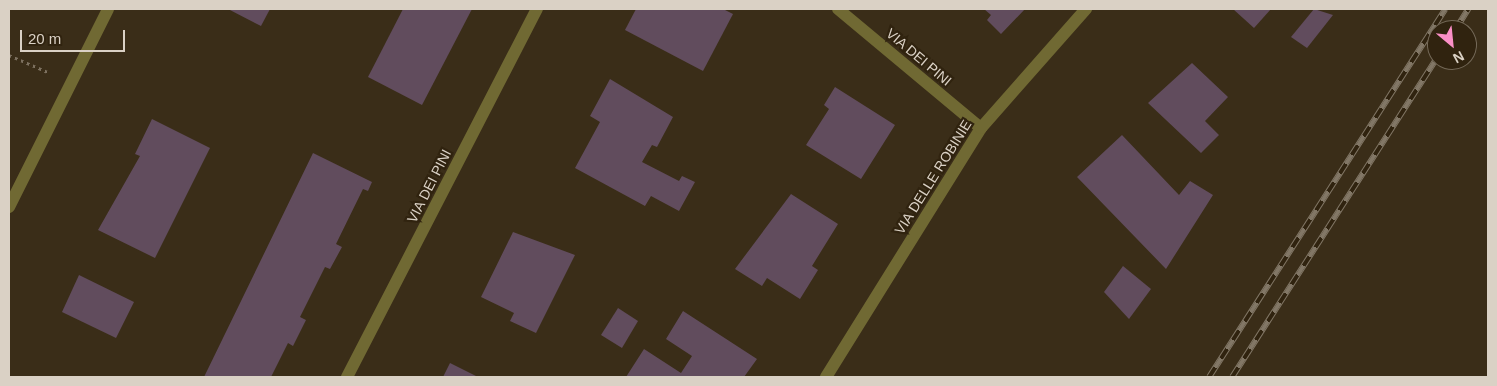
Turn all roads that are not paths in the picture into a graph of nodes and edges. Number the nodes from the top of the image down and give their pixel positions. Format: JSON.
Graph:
{"nodes":[{"id":1,"x":108,"y":9,"type":"edge"},
{"id":2,"x":537,"y":9,"type":"edge"},
{"id":3,"x":838,"y":9,"type":"edge"},
{"id":4,"x":1086,"y":9,"type":"edge"},
{"id":5,"x":981,"y":128,"type":"junction"},
{"id":6,"x":9,"y":207,"type":"edge"},
{"id":7,"x":347,"y":377,"type":"edge"},
{"id":8,"x":826,"y":377,"type":"edge"}],
"edges":[{"from":1,"to":6,"type":"street"},
{"from":2,"to":7,"type":"street","name":"VIA DEI PINI"},
{"from":3,"to":5,"type":"street","name":"VIA DEI PINI"},
{"from":4,"to":5,"type":"street","name":"VIA DELLE ROBINIE"},
{"from":5,"to":8,"type":"street","name":"VIA DELLE ROBINIE"}]}
